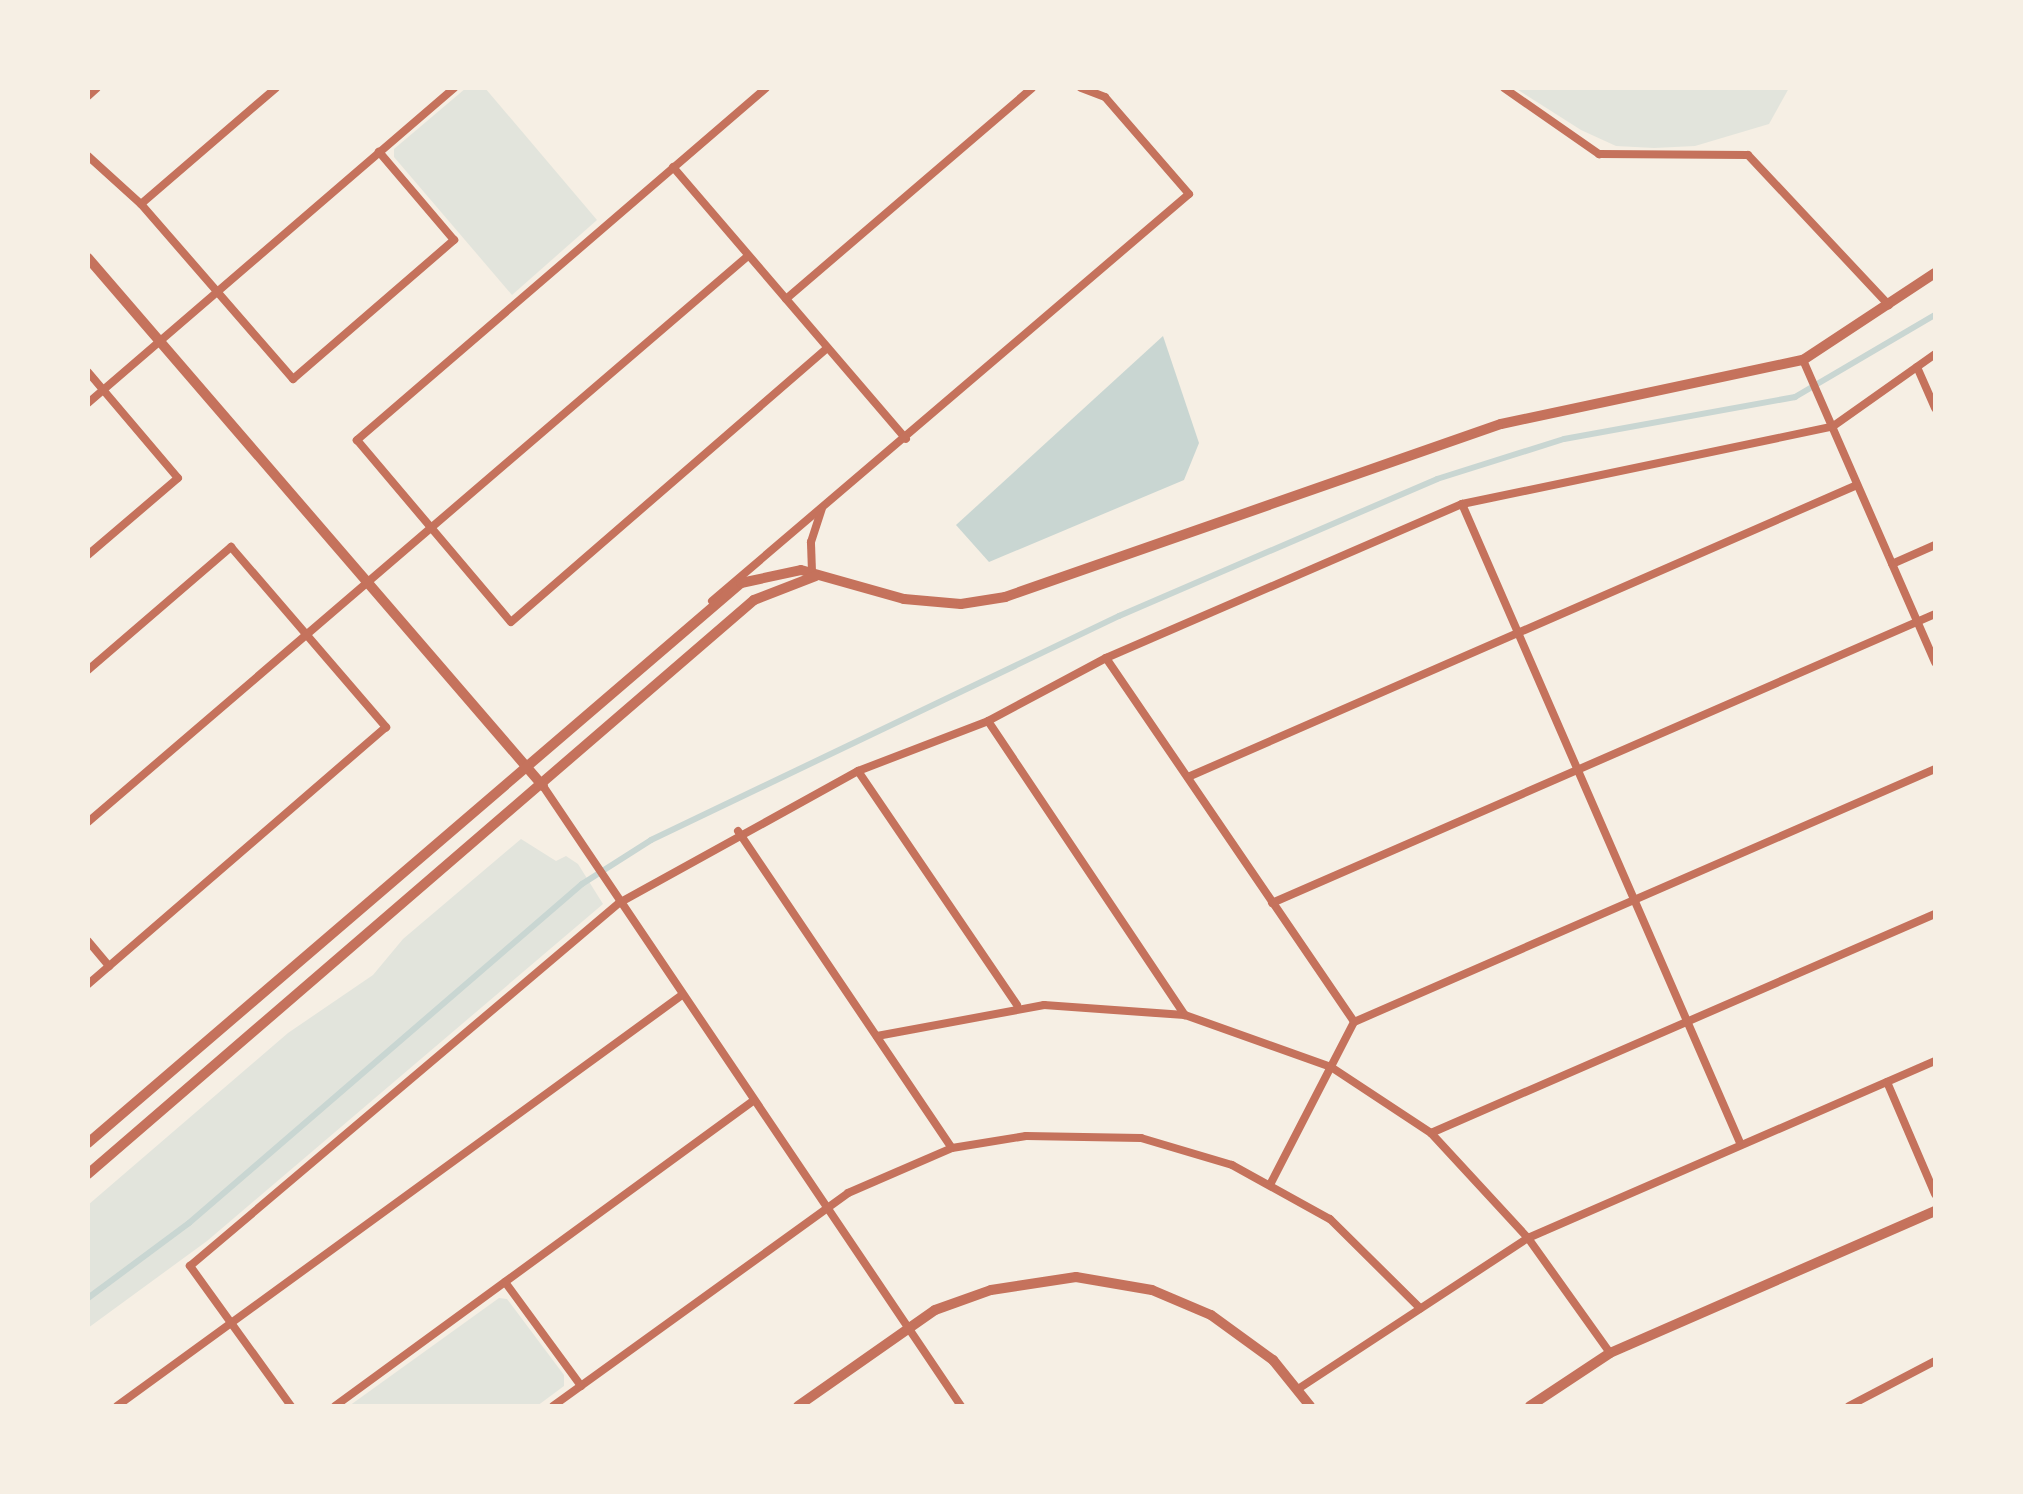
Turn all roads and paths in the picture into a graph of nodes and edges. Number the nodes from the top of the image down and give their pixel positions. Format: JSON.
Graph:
{"nodes":[{"id":1,"x":97,"y":88,"type":"edge"},
{"id":2,"x":276,"y":88,"type":"edge"},
{"id":3,"x":454,"y":88,"type":"edge"},
{"id":4,"x":766,"y":88,"type":"edge"},
{"id":5,"x":1032,"y":88,"type":"edge"},
{"id":6,"x":1081,"y":88,"type":"edge"},
{"id":7,"x":1504,"y":88,"type":"edge"},
{"id":8,"x":88,"y":96,"type":"edge"},
{"id":9,"x":379,"y":152,"type":"junction"},
{"id":10,"x":88,"y":156,"type":"edge"},
{"id":11,"x":673,"y":167,"type":"junction"},
{"id":12,"x":141,"y":204,"type":"junction"},
{"id":13,"x":748,"y":256,"type":"junction"},
{"id":14,"x":88,"y":258,"type":"edge"},
{"id":15,"x":1935,"y":273,"type":"edge"},
{"id":16,"x":218,"y":292,"type":"junction"},
{"id":17,"x":786,"y":299,"type":"junction"},
{"id":18,"x":1889,"y":305,"type":"junction"},
{"id":19,"x":161,"y":339,"type":"junction"},
{"id":20,"x":827,"y":348,"type":"junction"},
{"id":21,"x":1935,"y":354,"type":"edge"},
{"id":22,"x":1803,"y":360,"type":"junction"},
{"id":23,"x":1917,"y":367,"type":"junction"},
{"id":24,"x":88,"y":372,"type":"edge"},
{"id":25,"x":103,"y":390,"type":"junction"},
{"id":26,"x":88,"y":403,"type":"edge"},
{"id":27,"x":1935,"y":407,"type":"edge"},
{"id":28,"x":1832,"y":427,"type":"junction"},
{"id":29,"x":906,"y":439,"type":"junction"},
{"id":30,"x":1857,"y":485,"type":"junction"},
{"id":31,"x":1462,"y":504,"type":"junction"},
{"id":32,"x":824,"y":505,"type":"junction"},
{"id":33,"x":432,"y":529,"type":"junction"},
{"id":34,"x":1935,"y":545,"type":"edge"},
{"id":35,"x":88,"y":555,"type":"edge"},
{"id":36,"x":1892,"y":564,"type":"junction"},
{"id":37,"x":812,"y":572,"type":"junction"},
{"id":38,"x":826,"y":575,"type":"junction"},
{"id":39,"x":369,"y":582,"type":"junction"},
{"id":40,"x":712,"y":601,"type":"junction"},
{"id":41,"x":1935,"y":614,"type":"edge"},
{"id":42,"x":1917,"y":621,"type":"junction"},
{"id":43,"x":307,"y":634,"type":"junction"},
{"id":44,"x":1518,"y":634,"type":"junction"},
{"id":45,"x":1106,"y":658,"type":"junction"},
{"id":46,"x":1935,"y":662,"type":"edge"},
{"id":47,"x":88,"y":670,"type":"edge"},
{"id":48,"x":988,"y":721,"type":"junction"},
{"id":49,"x":523,"y":763,"type":"junction"},
{"id":50,"x":1577,"y":769,"type":"junction"},
{"id":51,"x":1935,"y":769,"type":"edge"},
{"id":52,"x":858,"y":771,"type":"junction"},
{"id":53,"x":1188,"y":777,"type":"junction"},
{"id":54,"x":543,"y":786,"type":"junction"},
{"id":55,"x":88,"y":822,"type":"edge"},
{"id":56,"x":738,"y":831,"type":"junction"},
{"id":57,"x":1635,"y":900,"type":"junction"},
{"id":58,"x":619,"y":903,"type":"junction"},
{"id":59,"x":1272,"y":903,"type":"junction"},
{"id":60,"x":1935,"y":914,"type":"edge"},
{"id":61,"x":88,"y":941,"type":"edge"},
{"id":62,"x":109,"y":966,"type":"junction"},
{"id":63,"x":88,"y":984,"type":"edge"},
{"id":64,"x":682,"y":995,"type":"junction"},
{"id":65,"x":1017,"y":1005,"type":"junction"},
{"id":66,"x":1185,"y":1015,"type":"junction"},
{"id":67,"x":1354,"y":1022,"type":"junction"},
{"id":68,"x":1687,"y":1024,"type":"junction"},
{"id":69,"x":877,"y":1036,"type":"junction"},
{"id":70,"x":1935,"y":1061,"type":"edge"},
{"id":71,"x":1331,"y":1067,"type":"junction"},
{"id":72,"x":1887,"y":1082,"type":"junction"},
{"id":73,"x":753,"y":1101,"type":"junction"},
{"id":74,"x":1431,"y":1133,"type":"junction"},
{"id":75,"x":88,"y":1143,"type":"edge"},
{"id":76,"x":1741,"y":1145,"type":"junction"},
{"id":77,"x":952,"y":1148,"type":"junction"},
{"id":78,"x":88,"y":1174,"type":"edge"},
{"id":79,"x":1271,"y":1183,"type":"junction"},
{"id":80,"x":1935,"y":1194,"type":"edge"},
{"id":81,"x":826,"y":1208,"type":"junction"},
{"id":82,"x":1935,"y":1211,"type":"edge"},
{"id":83,"x":1528,"y":1238,"type":"junction"},
{"id":84,"x":505,"y":1282,"type":"junction"},
{"id":85,"x":1420,"y":1308,"type":"junction"},
{"id":86,"x":231,"y":1322,"type":"junction"},
{"id":87,"x":907,"y":1327,"type":"junction"},
{"id":88,"x":1610,"y":1353,"type":"junction"},
{"id":89,"x":1935,"y":1361,"type":"edge"},
{"id":90,"x":581,"y":1386,"type":"junction"},
{"id":91,"x":1298,"y":1389,"type":"junction"},
{"id":92,"x":117,"y":1406,"type":"edge"},
{"id":93,"x":291,"y":1406,"type":"edge"},
{"id":94,"x":335,"y":1406,"type":"edge"},
{"id":95,"x":553,"y":1406,"type":"edge"},
{"id":96,"x":798,"y":1406,"type":"edge"},
{"id":97,"x":961,"y":1406,"type":"edge"},
{"id":98,"x":1310,"y":1406,"type":"edge"},
{"id":99,"x":1530,"y":1406,"type":"edge"},
{"id":100,"x":1849,"y":1406,"type":"edge"}],
"edges":[{"from":1,"to":8,"type":"street"},
{"from":2,"to":12,"type":"street"},
{"from":3,"to":9,"type":"street"},
{"from":4,"to":11,"type":"street"},
{"from":5,"to":17,"type":"street"},
{"from":6,"to":29,"type":"street"},
{"from":7,"to":18,"type":"street"},
{"from":9,"to":16,"type":"street"},
{"from":9,"to":16,"type":"street"},
{"from":10,"to":12,"type":"street"},
{"from":11,"to":13,"type":"street"},
{"from":11,"to":33,"type":"street"},
{"from":12,"to":16,"type":"street"},
{"from":13,"to":17,"type":"street"},
{"from":13,"to":33,"type":"street"},
{"from":14,"to":19,"type":"street"},
{"from":15,"to":18,"type":"street"},
{"from":16,"to":19,"type":"street"},
{"from":17,"to":20,"type":"street"},
{"from":18,"to":22,"type":"street"},
{"from":19,"to":25,"type":"street"},
{"from":19,"to":39,"type":"street"},
{"from":20,"to":29,"type":"street"},
{"from":20,"to":33,"type":"street"},
{"from":21,"to":23,"type":"street"},
{"from":22,"to":28,"type":"street"},
{"from":22,"to":38,"type":"street"},
{"from":23,"to":27,"type":"street"},
{"from":23,"to":28,"type":"street"},
{"from":24,"to":25,"type":"street"},
{"from":25,"to":26,"type":"street"},
{"from":25,"to":35,"type":"street"},
{"from":28,"to":30,"type":"street"},
{"from":28,"to":31,"type":"street"},
{"from":29,"to":32,"type":"street"},
{"from":30,"to":36,"type":"street"},
{"from":30,"to":44,"type":"street"},
{"from":31,"to":44,"type":"street"},
{"from":31,"to":45,"type":"street"},
{"from":32,"to":37,"type":"street"},
{"from":32,"to":40,"type":"street"},
{"from":33,"to":39,"type":"street"},
{"from":34,"to":36,"type":"street"},
{"from":36,"to":42,"type":"street"},
{"from":37,"to":38,"type":"street"},
{"from":37,"to":40,"type":"street"},
{"from":38,"to":54,"type":"street"},
{"from":39,"to":43,"type":"street"},
{"from":39,"to":49,"type":"street"},
{"from":40,"to":49,"type":"street"},
{"from":41,"to":42,"type":"street"},
{"from":42,"to":46,"type":"street"},
{"from":42,"to":50,"type":"street"},
{"from":43,"to":47,"type":"street"},
{"from":43,"to":55,"type":"street"},
{"from":43,"to":62,"type":"street"},
{"from":44,"to":50,"type":"street"},
{"from":44,"to":53,"type":"street"},
{"from":45,"to":48,"type":"street"},
{"from":45,"to":53,"type":"street"},
{"from":48,"to":52,"type":"street"},
{"from":48,"to":66,"type":"street"},
{"from":49,"to":54,"type":"street"},
{"from":49,"to":75,"type":"street"},
{"from":50,"to":57,"type":"street"},
{"from":50,"to":59,"type":"street"},
{"from":51,"to":57,"type":"street"},
{"from":52,"to":56,"type":"street"},
{"from":52,"to":65,"type":"street"},
{"from":53,"to":59,"type":"street"},
{"from":54,"to":58,"type":"street"},
{"from":54,"to":78,"type":"street"},
{"from":56,"to":58,"type":"street"},
{"from":56,"to":69,"type":"street"},
{"from":57,"to":67,"type":"street"},
{"from":57,"to":68,"type":"street"},
{"from":58,"to":64,"type":"street"},
{"from":58,"to":86,"type":"street"},
{"from":59,"to":67,"type":"street"},
{"from":60,"to":68,"type":"street"},
{"from":61,"to":62,"type":"street"},
{"from":62,"to":63,"type":"street"},
{"from":64,"to":73,"type":"street"},
{"from":64,"to":86,"type":"street"},
{"from":65,"to":66,"type":"street"},
{"from":65,"to":69,"type":"street"},
{"from":66,"to":71,"type":"street"},
{"from":67,"to":71,"type":"street"},
{"from":68,"to":74,"type":"street"},
{"from":68,"to":76,"type":"street"},
{"from":69,"to":77,"type":"street"},
{"from":70,"to":72,"type":"street"},
{"from":71,"to":74,"type":"street"},
{"from":71,"to":79,"type":"street"},
{"from":72,"to":76,"type":"street"},
{"from":72,"to":80,"type":"street"},
{"from":73,"to":81,"type":"street"},
{"from":73,"to":84,"type":"street"},
{"from":74,"to":83,"type":"street"},
{"from":76,"to":83,"type":"street"},
{"from":77,"to":79,"type":"street"},
{"from":77,"to":81,"type":"street"},
{"from":79,"to":85,"type":"street"},
{"from":81,"to":87,"type":"street"},
{"from":81,"to":90,"type":"street"},
{"from":82,"to":88,"type":"street"},
{"from":83,"to":85,"type":"street"},
{"from":83,"to":88,"type":"street"},
{"from":84,"to":90,"type":"street"},
{"from":84,"to":94,"type":"street"},
{"from":85,"to":91,"type":"street"},
{"from":86,"to":92,"type":"street"},
{"from":86,"to":93,"type":"street"},
{"from":87,"to":91,"type":"street"},
{"from":87,"to":96,"type":"street"},
{"from":87,"to":97,"type":"street"},
{"from":88,"to":99,"type":"street"},
{"from":89,"to":100,"type":"street"},
{"from":90,"to":95,"type":"street"},
{"from":91,"to":98,"type":"street"}]}
